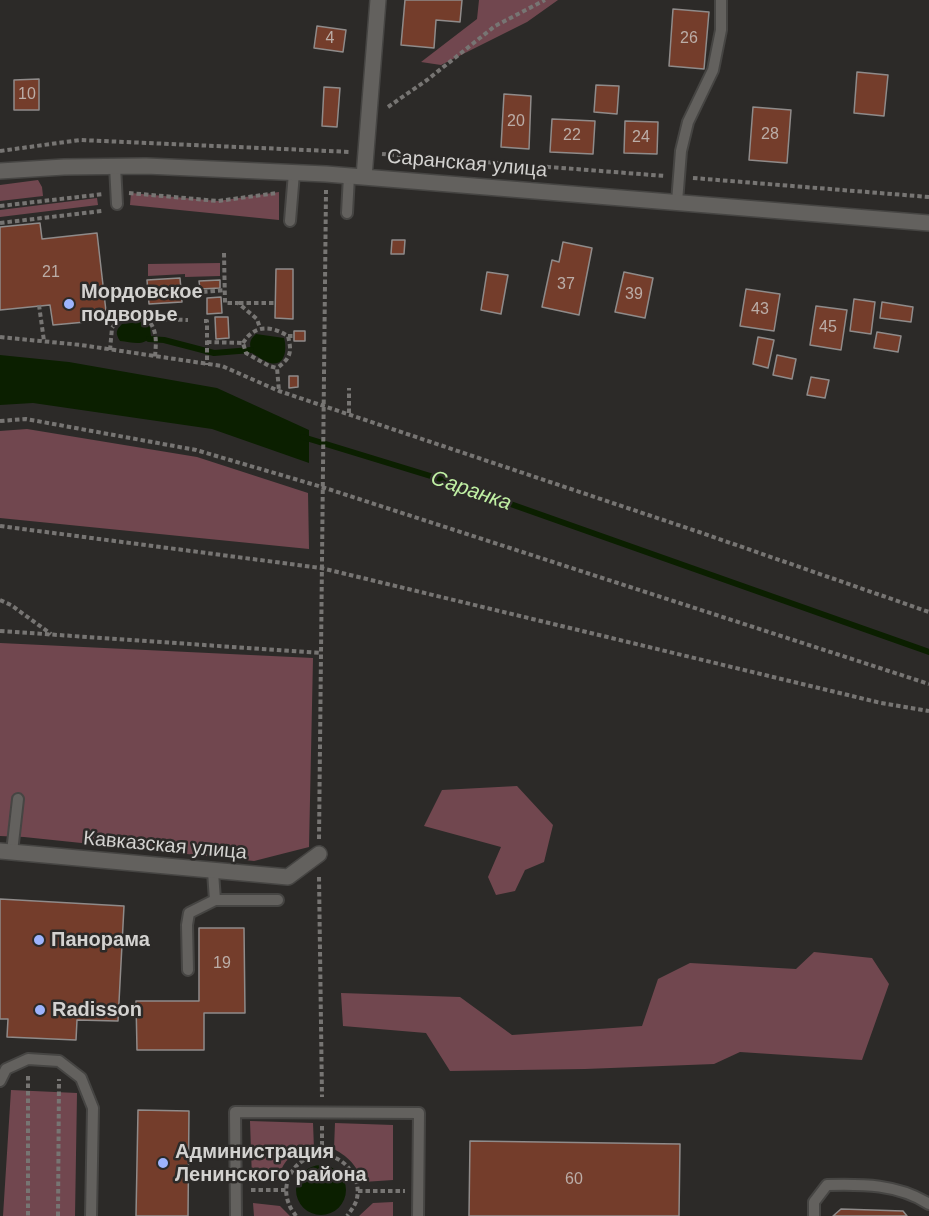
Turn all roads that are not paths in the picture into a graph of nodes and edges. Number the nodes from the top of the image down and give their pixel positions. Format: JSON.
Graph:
{"nodes":[{"id":1,"x":378,"y":0,"type":"edge"},
{"id":2,"x":721,"y":0,"type":"edge"},
{"id":3,"x":115,"y":166,"type":"junction"},
{"id":4,"x":0,"y":171,"type":"edge"},
{"id":5,"x":294,"y":173,"type":"junction"},
{"id":6,"x":349,"y":176,"type":"junction"},
{"id":7,"x":364,"y":177,"type":"junction"},
{"id":8,"x":117,"y":198,"type":"road end"},
{"id":9,"x":677,"y":202,"type":"junction"},
{"id":10,"x":348,"y":213,"type":"dead end"},
{"id":11,"x":290,"y":221,"type":"dead end"},
{"id":12,"x":929,"y":223,"type":"edge"},
{"id":13,"x":18,"y":799,"type":"dead end"},
{"id":14,"x":6,"y":852,"type":"edge"},
{"id":15,"x":319,"y":862,"type":"road end"},
{"id":16,"x":213,"y":872,"type":"junction"},
{"id":17,"x":215,"y":900,"type":"junction"},
{"id":18,"x":278,"y":900,"type":"dead end"},
{"id":19,"x":188,"y":970,"type":"dead end"},
{"id":20,"x":0,"y":1081,"type":"edge"},
{"id":21,"x":929,"y":1204,"type":"edge"},
{"id":22,"x":91,"y":1216,"type":"edge"},
{"id":23,"x":236,"y":1216,"type":"edge"},
{"id":24,"x":418,"y":1216,"type":"edge"},
{"id":25,"x":814,"y":1216,"type":"edge"}],
"edges":[{"from":1,"to":7,"type":"street"},
{"from":2,"to":9,"type":"lane"},
{"from":3,"to":4,"type":"street","name":"Саранская улица"},
{"from":3,"to":5,"type":"street","name":"Саранская улица"},
{"from":3,"to":8,"type":"lane"},
{"from":5,"to":6,"type":"street","name":"Саранская улица"},
{"from":5,"to":11,"type":"lane"},
{"from":6,"to":7,"type":"street","name":"Саранская улица"},
{"from":6,"to":10,"type":"lane"},
{"from":7,"to":9,"type":"street","name":"Саранская улица"},
{"from":9,"to":12,"type":"street","name":"Саранская улица"},
{"from":13,"to":14,"type":"lane"},
{"from":14,"to":16,"type":"street","name":"Кавказская улица"},
{"from":15,"to":16,"type":"street","name":"Кавказская улица"},
{"from":16,"to":17,"type":"lane"},
{"from":17,"to":18,"type":"lane"},
{"from":17,"to":19,"type":"lane"},
{"from":20,"to":22,"type":"lane"},
{"from":21,"to":25,"type":"lane"},
{"from":23,"to":24,"type":"lane"}]}
